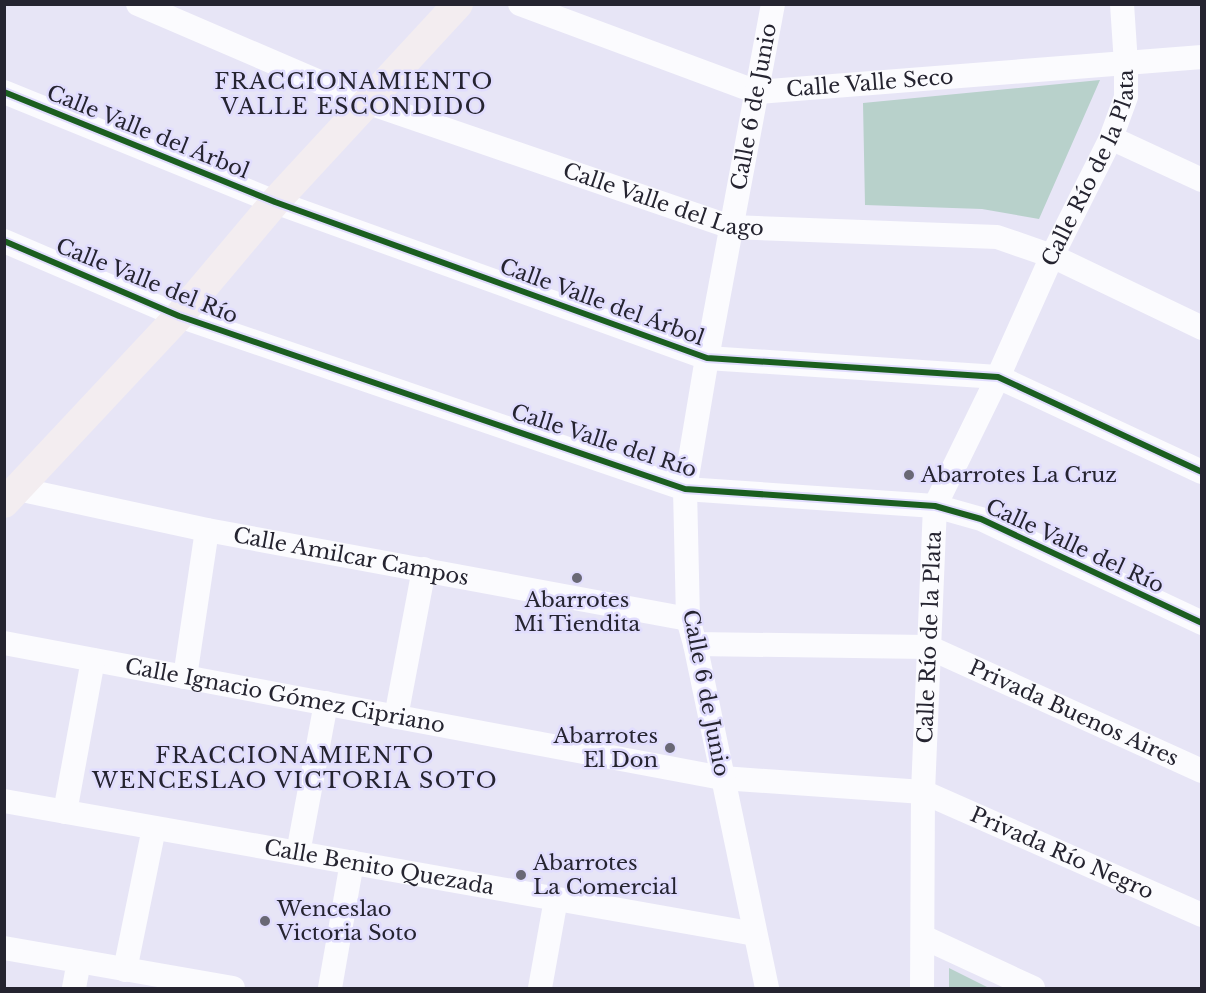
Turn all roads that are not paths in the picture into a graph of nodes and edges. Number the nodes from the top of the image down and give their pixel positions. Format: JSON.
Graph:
{"nodes":[{"id":1,"x":138,"y":4,"type":"edge"},
{"id":2,"x":458,"y":4,"type":"edge"},
{"id":3,"x":520,"y":4,"type":"edge"},
{"id":4,"x":773,"y":4,"type":"edge"},
{"id":5,"x":1122,"y":4,"type":"edge"},
{"id":6,"x":1202,"y":57,"type":"edge"},
{"id":7,"x":1126,"y":64,"type":"junction"},
{"id":8,"x":4,"y":92,"type":"edge"},
{"id":9,"x":757,"y":92,"type":"junction"},
{"id":10,"x":366,"y":102,"type":"junction"},
{"id":11,"x":1111,"y":138,"type":"junction"},
{"id":12,"x":1202,"y":180,"type":"edge"},
{"id":13,"x":275,"y":202,"type":"junction"},
{"id":14,"x":731,"y":227,"type":"junction"},
{"id":15,"x":4,"y":241,"type":"edge"},
{"id":16,"x":1053,"y":256,"type":"junction"},
{"id":17,"x":179,"y":316,"type":"junction"},
{"id":18,"x":1202,"y":328,"type":"edge"},
{"id":19,"x":707,"y":358,"type":"junction"},
{"id":20,"x":998,"y":377,"type":"junction"},
{"id":21,"x":1202,"y":472,"type":"edge"},
{"id":22,"x":685,"y":489,"type":"junction"},
{"id":23,"x":11,"y":496,"type":"edge"},
{"id":24,"x":935,"y":506,"type":"junction"},
{"id":25,"x":207,"y":530,"type":"junction"},
{"id":26,"x":424,"y":569,"type":"junction"},
{"id":27,"x":688,"y":619,"type":"junction"},
{"id":28,"x":1202,"y":623,"type":"edge"},
{"id":29,"x":4,"y":643,"type":"edge"},
{"id":30,"x":695,"y":644,"type":"junction"},
{"id":31,"x":928,"y":648,"type":"junction"},
{"id":32,"x":93,"y":660,"type":"junction"},
{"id":33,"x":185,"y":677,"type":"junction"},
{"id":34,"x":326,"y":704,"type":"junction"},
{"id":35,"x":396,"y":717,"type":"junction"},
{"id":36,"x":1202,"y":771,"type":"edge"},
{"id":37,"x":722,"y":778,"type":"junction"},
{"id":38,"x":923,"y":792,"type":"junction"},
{"id":39,"x":4,"y":801,"type":"edge"},
{"id":40,"x":65,"y":812,"type":"junction"},
{"id":41,"x":154,"y":828,"type":"junction"},
{"id":42,"x":298,"y":853,"type":"junction"},
{"id":43,"x":352,"y":862,"type":"junction"},
{"id":44,"x":556,"y":899,"type":"junction"},
{"id":45,"x":1202,"y":915,"type":"edge"},
{"id":46,"x":755,"y":934,"type":"junction"},
{"id":47,"x":923,"y":937,"type":"junction"},
{"id":48,"x":4,"y":948,"type":"edge"},
{"id":49,"x":79,"y":961,"type":"junction"},
{"id":50,"x":125,"y":970,"type":"junction"},
{"id":51,"x":74,"y":988,"type":"edge"},
{"id":52,"x":233,"y":988,"type":"edge"},
{"id":53,"x":330,"y":988,"type":"edge"},
{"id":54,"x":540,"y":988,"type":"edge"},
{"id":55,"x":766,"y":988,"type":"edge"},
{"id":56,"x":922,"y":988,"type":"edge"},
{"id":57,"x":1033,"y":988,"type":"edge"}],
"edges":[{"from":1,"to":10,"type":"street","name":"Calle Valle del Lago"},
{"from":2,"to":10,"type":"main road"},
{"from":3,"to":9,"type":"street","name":"Calle Valle Seco"},
{"from":4,"to":9,"type":"street","name":"Calle 6 de Junio"},
{"from":5,"to":7,"type":"street","name":"Calle Río de la Plata"},
{"from":6,"to":7,"type":"street","name":"Calle Valle Seco"},
{"from":7,"to":9,"type":"street","name":"Calle Valle Seco"},
{"from":7,"to":11,"type":"street","name":"Calle Río de la Plata"},
{"from":8,"to":13,"type":"street","name":"Calle Valle del Árbol"},
{"from":9,"to":14,"type":"street","name":"Calle 6 de Junio"},
{"from":10,"to":13,"type":"main road"},
{"from":10,"to":14,"type":"street","name":"Calle Valle del Lago"},
{"from":11,"to":12,"type":"street"},
{"from":11,"to":16,"type":"street","name":"Calle Río de la Plata"},
{"from":13,"to":17,"type":"main road"},
{"from":13,"to":19,"type":"street","name":"Calle Valle del Árbol"},
{"from":14,"to":16,"type":"street","name":"Calle Valle del Lago"},
{"from":14,"to":19,"type":"street","name":"Calle 6 de Junio"},
{"from":15,"to":17,"type":"street","name":"Calle Valle del Río"},
{"from":16,"to":18,"type":"street","name":"Calle Valle del Lago"},
{"from":16,"to":20,"type":"street","name":"Calle Río de la Plata"},
{"from":17,"to":22,"type":"street","name":"Calle Valle del Río"},
{"from":17,"to":23,"type":"main road"},
{"from":19,"to":20,"type":"street","name":"Calle Valle del Árbol"},
{"from":19,"to":22,"type":"street","name":"Calle 6 de Junio"},
{"from":20,"to":21,"type":"street","name":"Calle Valle del Árbol"},
{"from":20,"to":24,"type":"street","name":"Calle Río de la Plata"},
{"from":22,"to":24,"type":"street","name":"Calle Valle del Río"},
{"from":22,"to":27,"type":"street","name":"Calle 6 de Junio"},
{"from":23,"to":25,"type":"street","name":"Calle Amilcar Campos"},
{"from":24,"to":28,"type":"street","name":"Calle Valle del Río"},
{"from":24,"to":31,"type":"street","name":"Calle Río de la Plata"},
{"from":25,"to":26,"type":"street","name":"Calle Amilcar Campos"},
{"from":25,"to":33,"type":"street"},
{"from":26,"to":27,"type":"street","name":"Calle Amilcar Campos"},
{"from":26,"to":35,"type":"street"},
{"from":27,"to":30,"type":"street","name":"Calle 6 de Junio"},
{"from":29,"to":32,"type":"street","name":"Calle Ignacio Gómez Cipriano"},
{"from":30,"to":31,"type":"street","name":"Privada Buenos Aires"},
{"from":30,"to":37,"type":"street","name":"Calle 6 de Junio"},
{"from":31,"to":36,"type":"street","name":"Privada Buenos Aires"},
{"from":31,"to":38,"type":"street","name":"Calle Río de la Plata"},
{"from":32,"to":33,"type":"street","name":"Calle Ignacio Gómez Cipriano"},
{"from":32,"to":40,"type":"street"},
{"from":33,"to":34,"type":"street","name":"Calle Ignacio Gómez Cipriano"},
{"from":34,"to":35,"type":"street","name":"Calle Ignacio Gómez Cipriano"},
{"from":34,"to":42,"type":"street"},
{"from":35,"to":37,"type":"street","name":"Calle Ignacio Gómez Cipriano"},
{"from":37,"to":38,"type":"street","name":"Calle Ignacio Gómez Cipriano"},
{"from":37,"to":46,"type":"street","name":"Calle 6 de Junio"},
{"from":38,"to":45,"type":"street","name":"Privada Río Negro"},
{"from":38,"to":47,"type":"street","name":"Calle Río de la Plata"},
{"from":39,"to":40,"type":"street","name":"Calle Benito Quezada"},
{"from":40,"to":41,"type":"street","name":"Calle Benito Quezada"},
{"from":41,"to":42,"type":"street","name":"Calle Benito Quezada"},
{"from":41,"to":50,"type":"street"},
{"from":42,"to":43,"type":"street","name":"Calle Benito Quezada"},
{"from":43,"to":44,"type":"street","name":"Calle Benito Quezada"},
{"from":43,"to":53,"type":"street"},
{"from":44,"to":46,"type":"street","name":"Calle Benito Quezada"},
{"from":44,"to":54,"type":"street"},
{"from":46,"to":55,"type":"street","name":"Calle 6 de Junio"},
{"from":47,"to":56,"type":"street","name":"Calle Río de la Plata"},
{"from":47,"to":57,"type":"street"},
{"from":48,"to":49,"type":"street"},
{"from":49,"to":50,"type":"street"},
{"from":49,"to":51,"type":"street"},
{"from":50,"to":52,"type":"street"}]}
